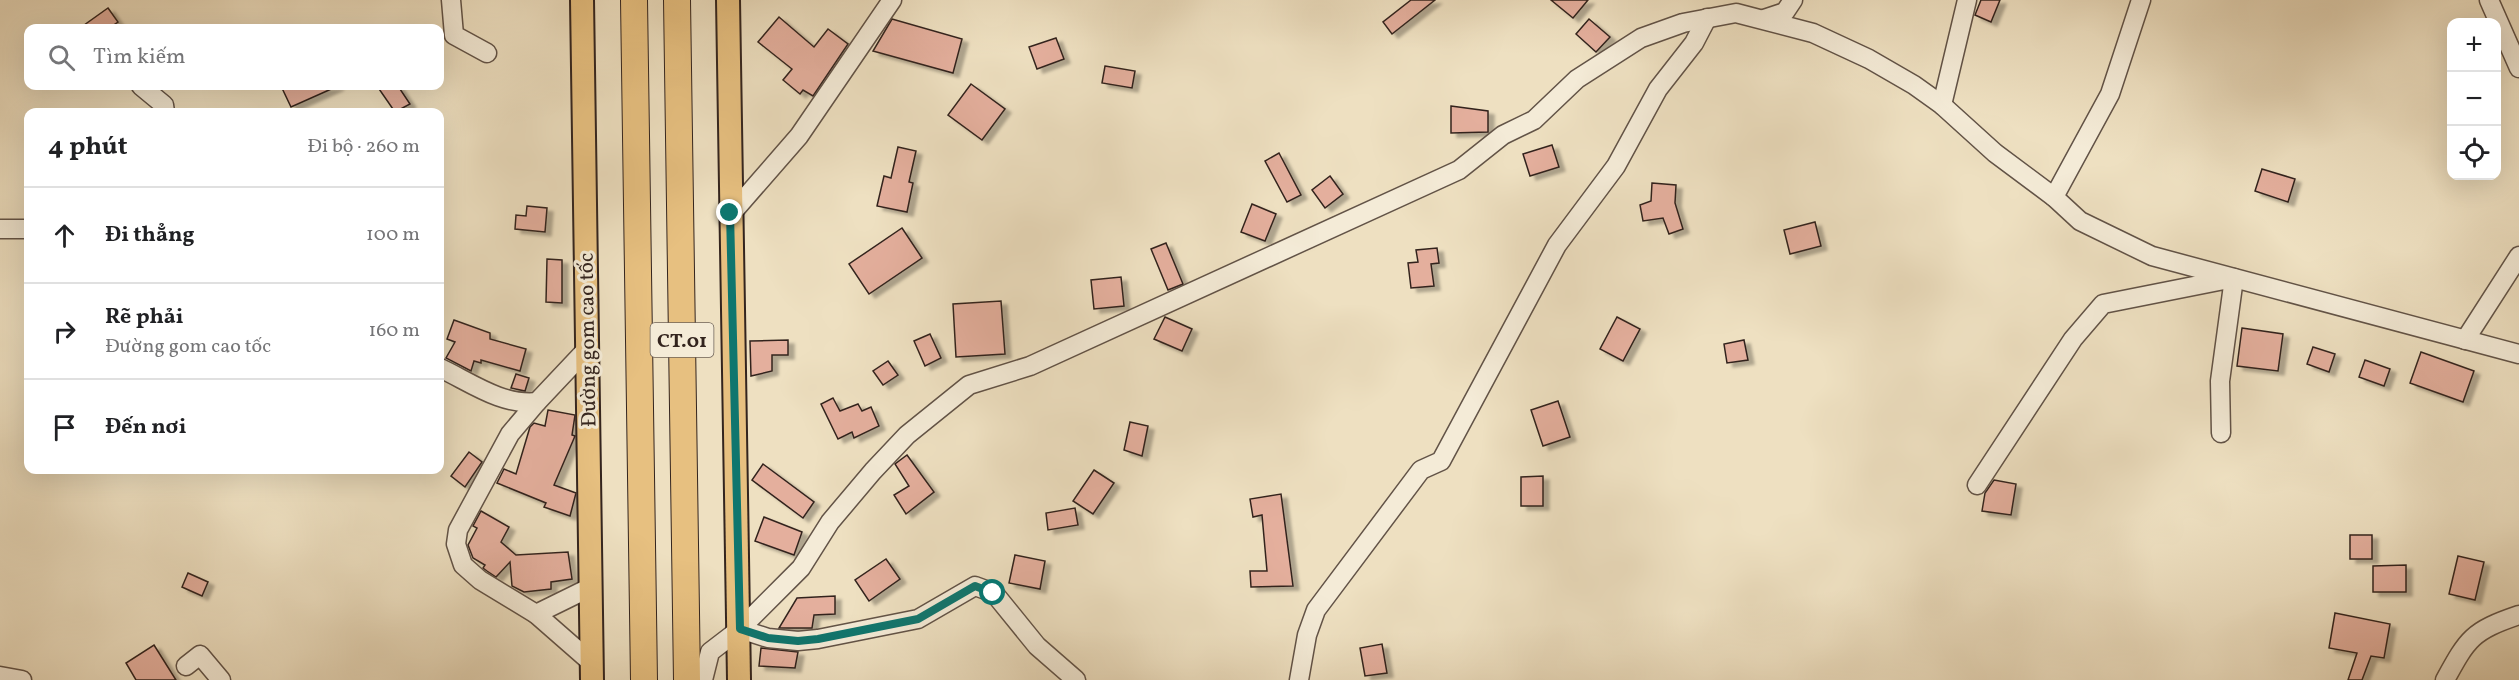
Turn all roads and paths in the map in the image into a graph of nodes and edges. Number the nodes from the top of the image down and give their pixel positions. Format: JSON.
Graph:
{"nodes":[{"id":1,"x":451,"y":0,"type":"edge"},
{"id":2,"x":582,"y":0,"type":"edge"},
{"id":3,"x":634,"y":0,"type":"edge"},
{"id":4,"x":677,"y":0,"type":"edge"},
{"id":5,"x":728,"y":0,"type":"edge"},
{"id":6,"x":892,"y":0,"type":"edge"},
{"id":7,"x":1793,"y":0,"type":"edge"},
{"id":8,"x":1966,"y":0,"type":"edge"},
{"id":9,"x":2140,"y":0,"type":"edge"},
{"id":10,"x":2489,"y":0,"type":"edge"},
{"id":11,"x":1707,"y":18,"type":"junction"},
{"id":12,"x":1764,"y":20,"type":"junction"},
{"id":13,"x":487,"y":53,"type":"dead end"},
{"id":14,"x":2519,"y":68,"type":"edge"},
{"id":15,"x":146,"y":90,"type":"edge"},
{"id":16,"x":1942,"y":105,"type":"junction"},
{"id":17,"x":164,"y":108,"type":"edge"},
{"id":18,"x":2054,"y":197,"type":"junction"},
{"id":19,"x":730,"y":213,"type":"junction"},
{"id":20,"x":0,"y":229,"type":"edge"},
{"id":21,"x":24,"y":230,"type":"edge"},
{"id":22,"x":2519,"y":256,"type":"edge"},
{"id":23,"x":2234,"y":278,"type":"junction"},
{"id":24,"x":2465,"y":340,"type":"junction"},
{"id":25,"x":587,"y":350,"type":"junction"},
{"id":26,"x":2519,"y":354,"type":"edge"},
{"id":27,"x":444,"y":370,"type":"edge"},
{"id":28,"x":537,"y":402,"type":"junction"},
{"id":29,"x":2222,"y":433,"type":"dead end"},
{"id":30,"x":1977,"y":485,"type":"dead end"},
{"id":31,"x":591,"y":586,"type":"junction"},
{"id":32,"x":536,"y":614,"type":"junction"},
{"id":33,"x":2519,"y":615,"type":"edge"},
{"id":34,"x":740,"y":629,"type":"junction"},
{"id":35,"x":186,"y":666,"type":"dead end"},
{"id":36,"x":592,"y":672,"type":"edge"},
{"id":37,"x":0,"y":676,"type":"edge"},
{"id":38,"x":22,"y":680,"type":"edge"},
{"id":39,"x":221,"y":680,"type":"edge"},
{"id":40,"x":644,"y":680,"type":"edge"},
{"id":41,"x":687,"y":680,"type":"edge"},
{"id":42,"x":704,"y":680,"type":"edge"},
{"id":43,"x":739,"y":680,"type":"edge"},
{"id":44,"x":1076,"y":680,"type":"edge"},
{"id":45,"x":1299,"y":680,"type":"edge"},
{"id":46,"x":2445,"y":680,"type":"edge"}],
"edges":[{"from":1,"to":13,"type":"street"},
{"from":2,"to":25,"type":"main road","name":"Đường gom cao tốc"},
{"from":3,"to":40,"type":"highway","number":"CT.01"},
{"from":4,"to":41,"type":"highway","number":"CT.01"},
{"from":5,"to":19,"type":"main road"},
{"from":6,"to":19,"type":"street"},
{"from":7,"to":12,"type":"street"},
{"from":8,"to":16,"type":"street"},
{"from":9,"to":18,"type":"street"},
{"from":10,"to":14,"type":"street"},
{"from":11,"to":12,"type":"street"},
{"from":11,"to":34,"type":"street"},
{"from":11,"to":45,"type":"street"},
{"from":12,"to":16,"type":"street"},
{"from":15,"to":17,"type":"street"},
{"from":16,"to":18,"type":"street"},
{"from":18,"to":23,"type":"street"},
{"from":19,"to":34,"type":"main road"},
{"from":20,"to":21,"type":"street"},
{"from":22,"to":24,"type":"street"},
{"from":23,"to":24,"type":"street"},
{"from":23,"to":29,"type":"street"},
{"from":23,"to":30,"type":"street"},
{"from":24,"to":26,"type":"street"},
{"from":25,"to":28,"type":"street"},
{"from":25,"to":31,"type":"main road","name":"Đường gom cao tốc"},
{"from":27,"to":28,"type":"street"},
{"from":28,"to":32,"type":"street"},
{"from":31,"to":32,"type":"street"},
{"from":31,"to":36,"type":"main road","name":"Đường gom cao tốc"},
{"from":32,"to":36,"type":"street"},
{"from":33,"to":46,"type":"street"},
{"from":34,"to":42,"type":"street"},
{"from":34,"to":43,"type":"main road"},
{"from":34,"to":44,"type":"street"},
{"from":35,"to":39,"type":"street"},
{"from":37,"to":38,"type":"street"}]}
